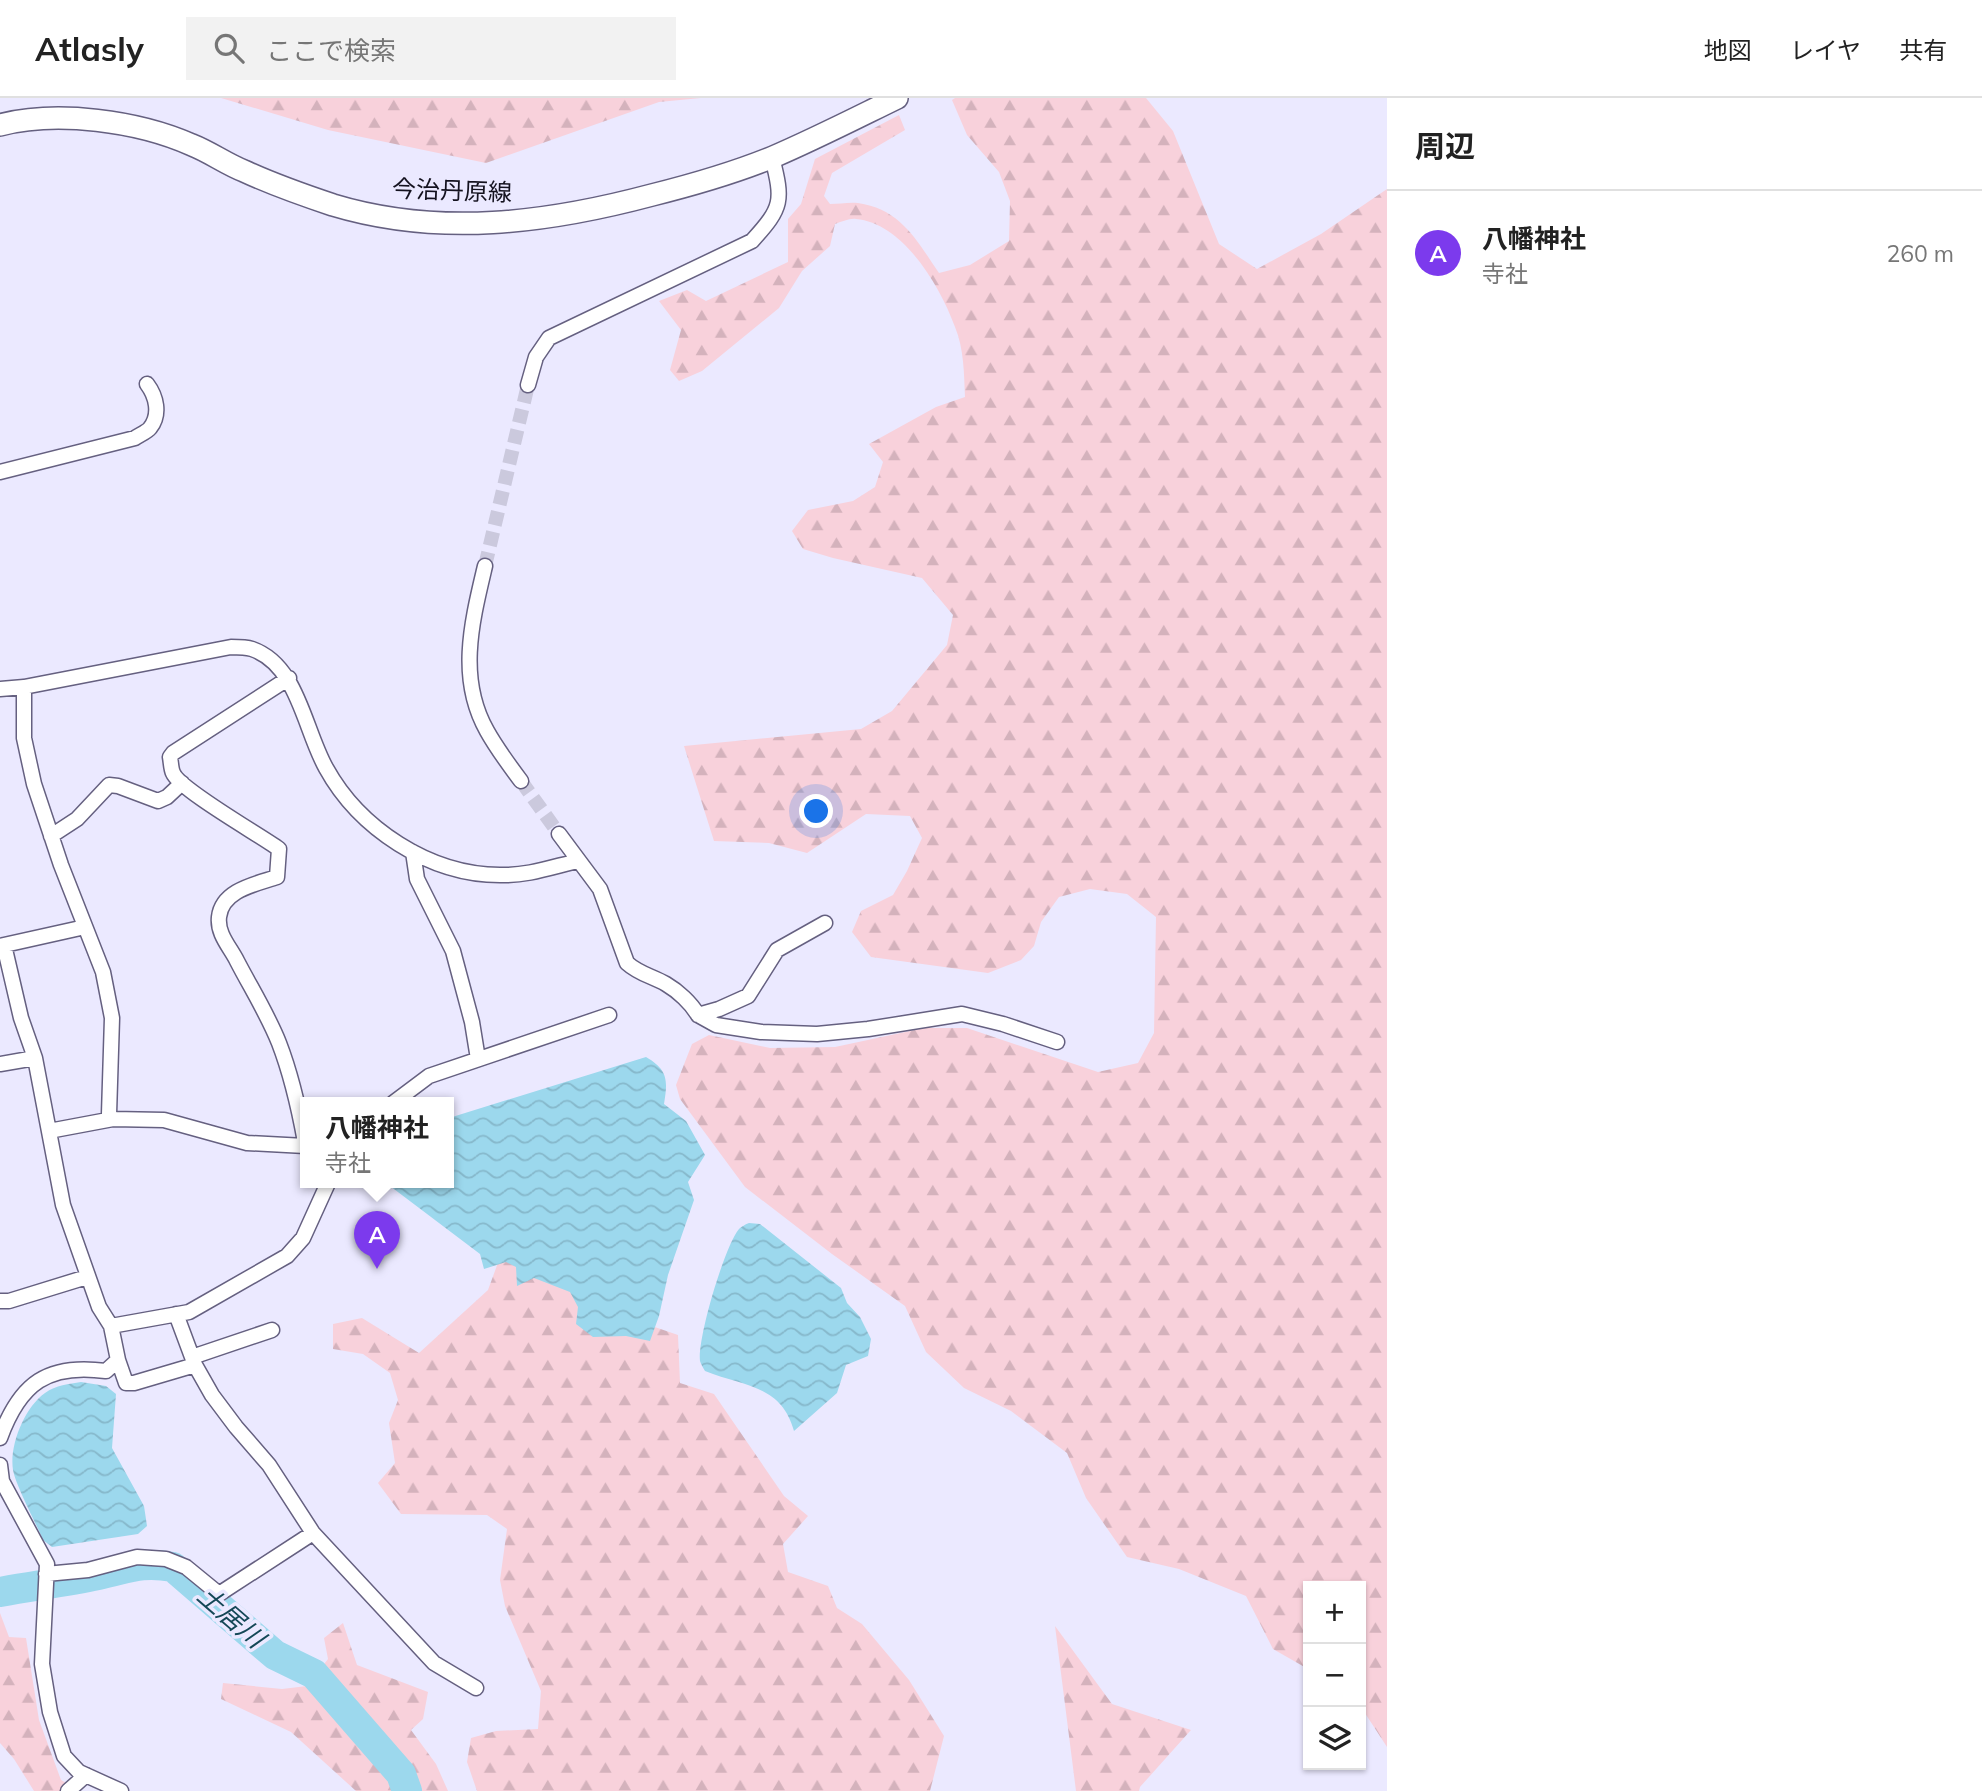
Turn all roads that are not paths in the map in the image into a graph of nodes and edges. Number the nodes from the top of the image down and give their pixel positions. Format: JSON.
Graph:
{"nodes":[{"id":1,"x":897,"y":98,"type":"edge"},
{"id":2,"x":0,"y":124,"type":"edge"},
{"id":3,"x":772,"y":157,"type":"junction"},
{"id":4,"x":147,"y":384,"type":"dead end"},
{"id":5,"x":528,"y":385,"type":"tunnel mouth"},
{"id":6,"x":0,"y":472,"type":"edge"},
{"id":7,"x":485,"y":566,"type":"tunnel mouth"},
{"id":8,"x":289,"y":678,"type":"junction"},
{"id":9,"x":24,"y":687,"type":"junction"},
{"id":10,"x":0,"y":689,"type":"edge"},
{"id":11,"x":521,"y":781,"type":"tunnel mouth"},
{"id":12,"x":182,"y":783,"type":"junction"},
{"id":13,"x":559,"y":834,"type":"tunnel mouth"},
{"id":14,"x":51,"y":836,"type":"junction"},
{"id":15,"x":413,"y":852,"type":"junction"},
{"id":16,"x":578,"y":861,"type":"junction"},
{"id":17,"x":825,"y":923,"type":"dead end"},
{"id":18,"x":85,"y":927,"type":"junction"},
{"id":19,"x":2,"y":946,"type":"edge"},
{"id":20,"x":609,"y":1015,"type":"dead end"},
{"id":21,"x":698,"y":1015,"type":"junction"},
{"id":22,"x":1057,"y":1042,"type":"dead end"},
{"id":23,"x":35,"y":1058,"type":"junction"},
{"id":24,"x":478,"y":1059,"type":"junction"},
{"id":25,"x":0,"y":1064,"type":"edge"},
{"id":26,"x":401,"y":1097,"type":"edge"},
{"id":27,"x":300,"y":1116,"type":"edge"},
{"id":28,"x":113,"y":1119,"type":"junction"},
{"id":29,"x":49,"y":1131,"type":"junction"},
{"id":30,"x":300,"y":1144,"type":"edge"},
{"id":31,"x":326,"y":1188,"type":"edge"},
{"id":32,"x":87,"y":1277,"type":"junction"},
{"id":33,"x":0,"y":1301,"type":"edge"},
{"id":34,"x":176,"y":1314,"type":"junction"},
{"id":35,"x":111,"y":1326,"type":"junction"},
{"id":36,"x":272,"y":1330,"type":"dead end"},
{"id":37,"x":118,"y":1360,"type":"junction"},
{"id":38,"x":193,"y":1361,"type":"junction"},
{"id":39,"x":0,"y":1437,"type":"edge"},
{"id":40,"x":0,"y":1465,"type":"edge"},
{"id":41,"x":313,"y":1534,"type":"junction"},
{"id":42,"x":47,"y":1574,"type":"junction"},
{"id":43,"x":476,"y":1688,"type":"dead end"},
{"id":44,"x":86,"y":1775,"type":"junction"},
{"id":45,"x":68,"y":1791,"type":"edge"},
{"id":46,"x":121,"y":1791,"type":"edge"}],
"edges":[{"from":1,"to":3,"type":"main road","name":"今治丹原線"},
{"from":2,"to":3,"type":"main road","name":"今治丹原線"},
{"from":3,"to":5,"type":"street"},
{"from":4,"to":6,"type":"street"},
{"from":7,"to":11,"type":"street"},
{"from":8,"to":9,"type":"street"},
{"from":8,"to":12,"type":"street"},
{"from":8,"to":15,"type":"street"},
{"from":9,"to":10,"type":"street"},
{"from":9,"to":14,"type":"street"},
{"from":12,"to":14,"type":"street"},
{"from":12,"to":27,"type":"street"},
{"from":13,"to":16,"type":"street"},
{"from":14,"to":18,"type":"street"},
{"from":15,"to":16,"type":"street"},
{"from":15,"to":24,"type":"street"},
{"from":16,"to":21,"type":"street"},
{"from":17,"to":21,"type":"street"},
{"from":18,"to":19,"type":"street"},
{"from":18,"to":28,"type":"street"},
{"from":19,"to":23,"type":"street"},
{"from":20,"to":24,"type":"street"},
{"from":21,"to":22,"type":"street"},
{"from":23,"to":25,"type":"street"},
{"from":23,"to":29,"type":"street"},
{"from":24,"to":26,"type":"street"},
{"from":28,"to":29,"type":"street"},
{"from":28,"to":30,"type":"street"},
{"from":29,"to":32,"type":"street"},
{"from":31,"to":34,"type":"street"},
{"from":32,"to":33,"type":"street"},
{"from":32,"to":35,"type":"street"},
{"from":34,"to":35,"type":"street"},
{"from":34,"to":38,"type":"street"},
{"from":35,"to":37,"type":"street"},
{"from":36,"to":38,"type":"street"},
{"from":37,"to":38,"type":"street"},
{"from":37,"to":39,"type":"street"},
{"from":38,"to":41,"type":"street"},
{"from":40,"to":42,"type":"street"},
{"from":41,"to":42,"type":"street"},
{"from":41,"to":43,"type":"street"},
{"from":42,"to":44,"type":"street"},
{"from":44,"to":45,"type":"street"},
{"from":44,"to":46,"type":"street"}]}
